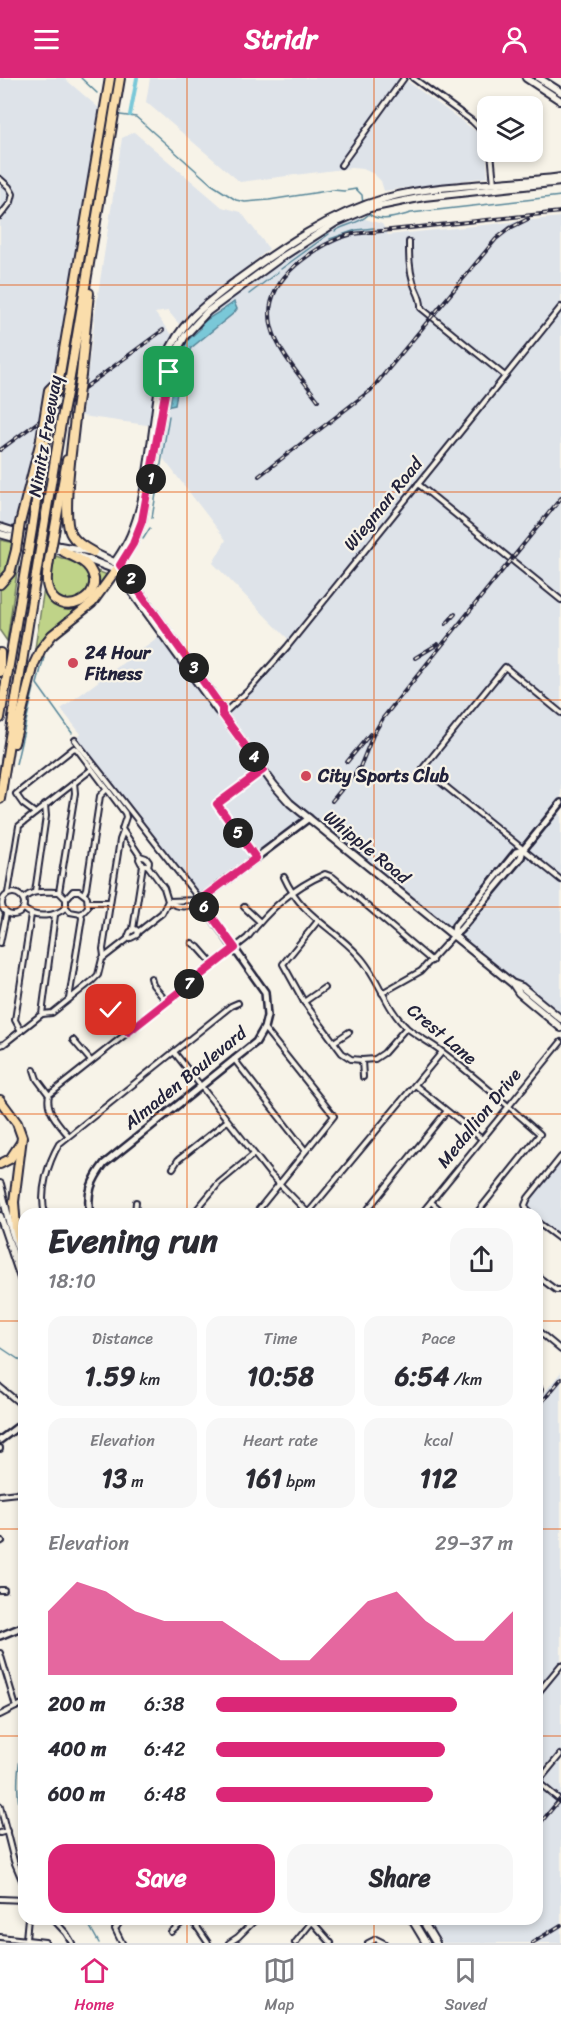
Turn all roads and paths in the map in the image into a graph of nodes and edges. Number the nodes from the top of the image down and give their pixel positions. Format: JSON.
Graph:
{"nodes":[{"id":1,"x":107,"y":78,"type":"edge"},
{"id":2,"x":115,"y":78,"type":"edge"},
{"id":3,"x":120,"y":78,"type":"edge"},
{"id":4,"x":404,"y":78,"type":"edge"},
{"id":5,"x":413,"y":78,"type":"edge"},
{"id":6,"x":526,"y":78,"type":"edge"},
{"id":7,"x":539,"y":78,"type":"edge"},
{"id":8,"x":561,"y":92,"type":"edge"},
{"id":9,"x":561,"y":101,"type":"edge"},
{"id":10,"x":477,"y":126,"type":"edge"},
{"id":11,"x":492,"y":162,"type":"edge"},
{"id":12,"x":341,"y":165,"type":"dead end"},
{"id":13,"x":561,"y":177,"type":"edge"},
{"id":14,"x":0,"y":179,"type":"edge"},
{"id":15,"x":561,"y":182,"type":"edge"},
{"id":16,"x":494,"y":186,"type":"junction"},
{"id":17,"x":351,"y":213,"type":"junction"},
{"id":18,"x":0,"y":216,"type":"edge"},
{"id":19,"x":409,"y":242,"type":"dead end"},
{"id":20,"x":277,"y":251,"type":"junction"},
{"id":21,"x":91,"y":255,"type":"junction"},
{"id":22,"x":279,"y":259,"type":"junction"},
{"id":23,"x":561,"y":307,"type":"edge"},
{"id":24,"x":72,"y":366,"type":"junction"},
{"id":25,"x":505,"y":376,"type":"junction"},
{"id":26,"x":54,"y":385,"type":"junction"},
{"id":27,"x":52,"y":395,"type":"junction"},
{"id":28,"x":160,"y":406,"type":"junction"},
{"id":29,"x":75,"y":417,"type":"junction"},
{"id":30,"x":44,"y":437,"type":"junction"},
{"id":31,"x":418,"y":483,"type":"junction"},
{"id":32,"x":0,"y":527,"type":"edge"},
{"id":33,"x":0,"y":534,"type":"edge"},
{"id":34,"x":63,"y":551,"type":"junction"},
{"id":35,"x":93,"y":552,"type":"junction"},
{"id":36,"x":117,"y":566,"type":"junction"},
{"id":37,"x":0,"y":584,"type":"edge"},
{"id":38,"x":561,"y":600,"type":"edge"},
{"id":39,"x":0,"y":653,"type":"edge"},
{"id":40,"x":0,"y":672,"type":"edge"},
{"id":41,"x":561,"y":713,"type":"edge"},
{"id":42,"x":222,"y":714,"type":"junction"},
{"id":43,"x":0,"y":718,"type":"edge"},
{"id":44,"x":75,"y":740,"type":"dead end"},
{"id":45,"x":9,"y":752,"type":"junction"},
{"id":46,"x":92,"y":769,"type":"junction"},
{"id":47,"x":263,"y":770,"type":"junction"},
{"id":48,"x":74,"y":782,"type":"junction"},
{"id":49,"x":107,"y":789,"type":"junction"},
{"id":50,"x":0,"y":799,"type":"edge"},
{"id":51,"x":561,"y":803,"type":"edge"},
{"id":52,"x":45,"y":805,"type":"junction"},
{"id":53,"x":35,"y":813,"type":"junction"},
{"id":54,"x":309,"y":818,"type":"junction"},
{"id":55,"x":123,"y":832,"type":"junction"},
{"id":56,"x":523,"y":850,"type":"junction"},
{"id":57,"x":256,"y":858,"type":"junction"},
{"id":58,"x":146,"y":865,"type":"junction"},
{"id":59,"x":284,"y":877,"type":"dead end"},
{"id":60,"x":561,"y":880,"type":"edge"},
{"id":61,"x":35,"y":892,"type":"junction"},
{"id":62,"x":58,"y":892,"type":"junction"},
{"id":63,"x":8,"y":893,"type":"junction"},
{"id":64,"x":84,"y":893,"type":"junction"},
{"id":65,"x":291,"y":893,"type":"junction"},
{"id":66,"x":23,"y":899,"type":"junction"},
{"id":67,"x":66,"y":899,"type":"junction"},
{"id":68,"x":200,"y":900,"type":"junction"},
{"id":69,"x":168,"y":901,"type":"junction"},
{"id":70,"x":110,"y":902,"type":"junction"},
{"id":71,"x":89,"y":903,"type":"junction"},
{"id":72,"x":66,"y":907,"type":"junction"},
{"id":73,"x":244,"y":907,"type":"dead end"},
{"id":74,"x":23,"y":909,"type":"junction"},
{"id":75,"x":6,"y":914,"type":"junction"},
{"id":76,"x":81,"y":914,"type":"junction"},
{"id":77,"x":31,"y":915,"type":"junction"},
{"id":78,"x":56,"y":915,"type":"junction"},
{"id":79,"x":259,"y":921,"type":"junction"},
{"id":80,"x":317,"y":922,"type":"junction"},
{"id":81,"x":136,"y":930,"type":"junction"},
{"id":82,"x":453,"y":936,"type":"junction"},
{"id":83,"x":0,"y":943,"type":"edge"},
{"id":84,"x":192,"y":943,"type":"dead end"},
{"id":85,"x":235,"y":948,"type":"junction"},
{"id":86,"x":104,"y":957,"type":"junction"},
{"id":87,"x":432,"y":961,"type":"junction"},
{"id":88,"x":213,"y":964,"type":"junction"},
{"id":89,"x":151,"y":978,"type":"dead end"},
{"id":90,"x":513,"y":984,"type":"junction"},
{"id":91,"x":324,"y":988,"type":"dead end"},
{"id":92,"x":382,"y":993,"type":"junction"},
{"id":93,"x":69,"y":999,"type":"junction"},
{"id":94,"x":166,"y":1002,"type":"junction"},
{"id":95,"x":304,"y":1002,"type":"junction"},
{"id":96,"x":238,"y":1003,"type":"dead end"},
{"id":97,"x":111,"y":1010,"type":"dead end"},
{"id":98,"x":42,"y":1014,"type":"junction"},
{"id":99,"x":561,"y":1019,"type":"edge"},
{"id":100,"x":264,"y":1028,"type":"junction"},
{"id":101,"x":406,"y":1028,"type":"junction"},
{"id":102,"x":561,"y":1028,"type":"edge"},
{"id":103,"x":21,"y":1031,"type":"junction"},
{"id":104,"x":128,"y":1032,"type":"junction"},
{"id":105,"x":349,"y":1032,"type":"dead end"},
{"id":106,"x":73,"y":1040,"type":"dead end"},
{"id":107,"x":333,"y":1042,"type":"junction"},
{"id":108,"x":561,"y":1042,"type":"edge"},
{"id":109,"x":0,"y":1045,"type":"edge"},
{"id":110,"x":174,"y":1052,"type":"junction"},
{"id":111,"x":442,"y":1052,"type":"junction"},
{"id":112,"x":234,"y":1059,"type":"junction"},
{"id":113,"x":362,"y":1060,"type":"junction"},
{"id":114,"x":91,"y":1061,"type":"junction"},
{"id":115,"x":34,"y":1070,"type":"dead end"},
{"id":116,"x":363,"y":1077,"type":"dead end"},
{"id":117,"x":415,"y":1085,"type":"junction"},
{"id":118,"x":201,"y":1086,"type":"junction"},
{"id":119,"x":50,"y":1095,"type":"junction"},
{"id":120,"x":0,"y":1100,"type":"edge"},
{"id":121,"x":508,"y":1106,"type":"junction"},
{"id":122,"x":446,"y":1112,"type":"junction"},
{"id":123,"x":227,"y":1121,"type":"junction"},
{"id":124,"x":68,"y":1135,"type":"junction"},
{"id":125,"x":22,"y":1137,"type":"junction"},
{"id":126,"x":482,"y":1139,"type":"junction"},
{"id":127,"x":305,"y":1150,"type":"junction"},
{"id":128,"x":254,"y":1155,"type":"junction"},
{"id":129,"x":561,"y":1157,"type":"edge"},
{"id":130,"x":0,"y":1164,"type":"edge"},
{"id":131,"x":174,"y":1168,"type":"dead end"},
{"id":132,"x":0,"y":1184,"type":"edge"},
{"id":133,"x":279,"y":1185,"type":"junction"},
{"id":134,"x":136,"y":1202,"type":"dead end"},
{"id":135,"x":430,"y":1202,"type":"junction"},
{"id":136,"x":43,"y":1208,"type":"edge"},
{"id":137,"x":88,"y":1208,"type":"edge"},
{"id":138,"x":136,"y":1208,"type":"edge"},
{"id":139,"x":199,"y":1208,"type":"edge"},
{"id":140,"x":260,"y":1208,"type":"edge"},
{"id":141,"x":303,"y":1208,"type":"edge"},
{"id":142,"x":312,"y":1208,"type":"edge"},
{"id":143,"x":369,"y":1208,"type":"edge"},
{"id":144,"x":426,"y":1208,"type":"edge"},
{"id":145,"x":438,"y":1208,"type":"edge"},
{"id":146,"x":481,"y":1208,"type":"edge"},
{"id":147,"x":526,"y":1208,"type":"edge"},
{"id":148,"x":0,"y":1216,"type":"edge"},
{"id":149,"x":543,"y":1226,"type":"edge"},
{"id":150,"x":18,"y":1235,"type":"edge"},
{"id":151,"x":561,"y":1240,"type":"edge"},
{"id":152,"x":18,"y":1249,"type":"edge"},
{"id":153,"x":18,"y":1269,"type":"edge"},
{"id":154,"x":543,"y":1280,"type":"edge"},
{"id":155,"x":561,"y":1290,"type":"edge"},
{"id":156,"x":543,"y":1335,"type":"edge"},
{"id":157,"x":561,"y":1350,"type":"edge"},
{"id":158,"x":0,"y":1387,"type":"edge"},
{"id":159,"x":18,"y":1402,"type":"edge"},
{"id":160,"x":18,"y":1426,"type":"edge"},
{"id":161,"x":0,"y":1440,"type":"edge"},
{"id":162,"x":18,"y":1493,"type":"dead end"},
{"id":163,"x":0,"y":1495,"type":"edge"},
{"id":164,"x":18,"y":1628,"type":"edge"},
{"id":165,"x":0,"y":1636,"type":"edge"},
{"id":166,"x":0,"y":1653,"type":"edge"},
{"id":167,"x":561,"y":1665,"type":"edge"},
{"id":168,"x":543,"y":1687,"type":"edge"},
{"id":169,"x":16,"y":1707,"type":"joint"},
{"id":170,"x":0,"y":1715,"type":"edge"},
{"id":171,"x":560,"y":1755,"type":"edge"},
{"id":172,"x":543,"y":1775,"type":"edge"},
{"id":173,"x":543,"y":1785,"type":"edge"},
{"id":174,"x":561,"y":1800,"type":"edge"},
{"id":175,"x":0,"y":1806,"type":"edge"},
{"id":176,"x":7,"y":1831,"type":"junction"},
{"id":177,"x":0,"y":1833,"type":"edge"},
{"id":178,"x":18,"y":1871,"type":"edge"},
{"id":179,"x":0,"y":1899,"type":"edge"},
{"id":180,"x":18,"y":1900,"type":"edge"},
{"id":181,"x":27,"y":1925,"type":"edge"},
{"id":182,"x":59,"y":1925,"type":"edge"},
{"id":183,"x":118,"y":1925,"type":"edge"},
{"id":184,"x":180,"y":1925,"type":"edge"},
{"id":185,"x":195,"y":1925,"type":"edge"},
{"id":186,"x":249,"y":1925,"type":"edge"},
{"id":187,"x":308,"y":1925,"type":"edge"},
{"id":188,"x":315,"y":1925,"type":"edge"},
{"id":189,"x":415,"y":1925,"type":"edge"},
{"id":190,"x":425,"y":1925,"type":"edge"},
{"id":191,"x":171,"y":1932,"type":"dead end"},
{"id":192,"x":0,"y":1937,"type":"edge"},
{"id":193,"x":26,"y":1939,"type":"junction"},
{"id":194,"x":45,"y":1942,"type":"edge"},
{"id":195,"x":72,"y":1943,"type":"edge"},
{"id":196,"x":122,"y":1943,"type":"edge"},
{"id":197,"x":208,"y":1943,"type":"edge"},
{"id":198,"x":229,"y":1943,"type":"edge"},
{"id":199,"x":295,"y":1943,"type":"edge"},
{"id":200,"x":331,"y":1943,"type":"edge"},
{"id":201,"x":368,"y":1943,"type":"edge"},
{"id":202,"x":384,"y":1943,"type":"edge"},
{"id":203,"x":426,"y":1943,"type":"edge"},
{"id":204,"x":436,"y":1943,"type":"edge"}],
"edges":[{"from":1,"to":26,"type":"highway","name":"Nimitz Freeway"},
{"from":1,"to":27,"type":"highway"},
{"from":2,"to":24,"type":"highway"},
{"from":3,"to":21,"type":"highway","name":"Nimitz Freeway"},
{"from":4,"to":12,"type":"street"},
{"from":5,"to":10,"type":"street"},
{"from":6,"to":9,"type":"main road"},
{"from":7,"to":8,"type":"main road"},
{"from":11,"to":16,"type":"street"},
{"from":13,"to":16,"type":"main road"},
{"from":14,"to":18,"type":"street"},
{"from":15,"to":16,"type":"main road"},
{"from":16,"to":17,"type":"main road"},
{"from":17,"to":20,"type":"main road"},
{"from":17,"to":22,"type":"main road"},
{"from":19,"to":25,"type":"street"},
{"from":20,"to":22,"type":"main road"},
{"from":20,"to":28,"type":"main road"},
{"from":21,"to":24,"type":"highway","name":"Nimitz Freeway"},
{"from":21,"to":29,"type":"highway","bridge":true},
{"from":22,"to":28,"type":"main road"},
{"from":23,"to":25,"type":"street","name":"Wiegman Road"},
{"from":24,"to":45,"type":"highway","name":"Nimitz Freeway","bridge":true},
{"from":25,"to":31,"type":"street","name":"Wiegman Road"},
{"from":26,"to":27,"type":"highway","name":"Nimitz Freeway"},
{"from":26,"to":30,"type":"highway","bridge":true},
{"from":27,"to":30,"type":"highway","name":"Nimitz Freeway","bridge":true},
{"from":28,"to":36,"type":"main road"},
{"from":29,"to":34,"type":"highway","bridge":true},
{"from":29,"to":35,"type":"highway"},
{"from":30,"to":37,"type":"highway","bridge":true},
{"from":30,"to":43,"type":"highway","name":"Nimitz Freeway","bridge":true},
{"from":31,"to":38,"type":"street"},
{"from":31,"to":42,"type":"street","name":"Wiegman Road"},
{"from":32,"to":35,"type":"main road"},
{"from":33,"to":34,"type":"main road"},
{"from":34,"to":36,"type":"main road"},
{"from":35,"to":36,"type":"main road"},
{"from":36,"to":42,"type":"main road","name":"Whipple Road"},
{"from":36,"to":45,"type":"highway"},
{"from":39,"to":40,"type":"highway"},
{"from":41,"to":56,"type":"street"},
{"from":42,"to":47,"type":"main road","name":"Whipple Road"},
{"from":44,"to":68,"type":"street"},
{"from":45,"to":50,"type":"highway","name":"Nimitz Freeway"},
{"from":46,"to":48,"type":"street"},
{"from":46,"to":49,"type":"street"},
{"from":46,"to":53,"type":"street"},
{"from":47,"to":54,"type":"main road","name":"Whipple Road"},
{"from":47,"to":57,"type":"street"},
{"from":48,"to":52,"type":"street"},
{"from":48,"to":62,"type":"street"},
{"from":49,"to":55,"type":"street"},
{"from":49,"to":64,"type":"street"},
{"from":51,"to":56,"type":"street"},
{"from":52,"to":53,"type":"street"},
{"from":52,"to":61,"type":"street"},
{"from":53,"to":63,"type":"street"},
{"from":54,"to":57,"type":"street"},
{"from":54,"to":82,"type":"main road","name":"Whipple Road"},
{"from":55,"to":58,"type":"street"},
{"from":55,"to":70,"type":"street"},
{"from":56,"to":60,"type":"street"},
{"from":56,"to":82,"type":"street"},
{"from":57,"to":68,"type":"street"},
{"from":58,"to":69,"type":"street"},
{"from":58,"to":81,"type":"street"},
{"from":59,"to":65,"type":"street","name":"Crest Lane"},
{"from":61,"to":62,"type":"street"},
{"from":61,"to":66,"type":"street"},
{"from":62,"to":67,"type":"street"},
{"from":63,"to":66,"type":"street"},
{"from":63,"to":75,"type":"street"},
{"from":64,"to":67,"type":"street"},
{"from":64,"to":71,"type":"street"},
{"from":65,"to":79,"type":"street"},
{"from":65,"to":80,"type":"street","name":"Crest Lane"},
{"from":65,"to":87,"type":"street"},
{"from":66,"to":74,"type":"street"},
{"from":67,"to":72,"type":"street"},
{"from":68,"to":69,"type":"street"},
{"from":68,"to":85,"type":"street","name":"Almaden Boulevard"},
{"from":69,"to":81,"type":"street"},
{"from":70,"to":71,"type":"street"},
{"from":70,"to":86,"type":"street"},
{"from":71,"to":76,"type":"street"},
{"from":72,"to":76,"type":"street"},
{"from":72,"to":78,"type":"street"},
{"from":73,"to":79,"type":"street"},
{"from":74,"to":75,"type":"street"},
{"from":74,"to":77,"type":"street"},
{"from":75,"to":83,"type":"street"},
{"from":76,"to":93,"type":"street"},
{"from":77,"to":78,"type":"street"},
{"from":77,"to":103,"type":"street"},
{"from":78,"to":98,"type":"street"},
{"from":79,"to":85,"type":"street"},
{"from":80,"to":92,"type":"street","name":"Crest Lane"},
{"from":80,"to":95,"type":"street"},
{"from":81,"to":86,"type":"street"},
{"from":82,"to":87,"type":"street"},
{"from":82,"to":90,"type":"main road","name":"Whipple Road"},
{"from":84,"to":88,"type":"street"},
{"from":85,"to":88,"type":"street"},
{"from":85,"to":100,"type":"street","name":"Almaden Boulevard"},
{"from":86,"to":93,"type":"street"},
{"from":87,"to":92,"type":"street"},
{"from":88,"to":94,"type":"street"},
{"from":89,"to":94,"type":"street"},
{"from":90,"to":99,"type":"main road","name":"Whipple Road"},
{"from":90,"to":102,"type":"main road","name":"Whipple Road"},
{"from":91,"to":95,"type":"street"},
{"from":92,"to":101,"type":"street","name":"Crest Lane"},
{"from":93,"to":98,"type":"street"},
{"from":94,"to":104,"type":"street"},
{"from":95,"to":107,"type":"street"},
{"from":96,"to":110,"type":"street"},
{"from":97,"to":104,"type":"street"},
{"from":98,"to":103,"type":"street"},
{"from":100,"to":112,"type":"street","name":"Almaden Boulevard"},
{"from":100,"to":127,"type":"street"},
{"from":101,"to":111,"type":"street","name":"Crest Lane"},
{"from":101,"to":113,"type":"street"},
{"from":103,"to":109,"type":"street"},
{"from":104,"to":114,"type":"street"},
{"from":105,"to":107,"type":"street"},
{"from":106,"to":114,"type":"street"},
{"from":107,"to":113,"type":"street"},
{"from":108,"to":121,"type":"street","name":"Medallion Drive"},
{"from":110,"to":118,"type":"street"},
{"from":110,"to":124,"type":"street"},
{"from":111,"to":117,"type":"street"},
{"from":111,"to":121,"type":"street","name":"Crest Lane"},
{"from":112,"to":118,"type":"street","name":"Almaden Boulevard"},
{"from":112,"to":127,"type":"street"},
{"from":113,"to":116,"type":"street"},
{"from":114,"to":119,"type":"street"},
{"from":115,"to":119,"type":"street"},
{"from":117,"to":122,"type":"street"},
{"from":117,"to":142,"type":"street"},
{"from":118,"to":123,"type":"street"},
{"from":118,"to":137,"type":"street","name":"Almaden Boulevard"},
{"from":119,"to":124,"type":"street"},
{"from":120,"to":125,"type":"highway"},
{"from":121,"to":126,"type":"street","name":"Medallion Drive"},
{"from":121,"to":146,"type":"street","name":"Crest Lane"},
{"from":122,"to":126,"type":"street"},
{"from":122,"to":143,"type":"street"},
{"from":123,"to":128,"type":"street"},
{"from":123,"to":131,"type":"street"},
{"from":124,"to":136,"type":"street"},
{"from":125,"to":130,"type":"highway"},
{"from":125,"to":150,"type":"highway"},
{"from":126,"to":135,"type":"street","name":"Medallion Drive"},
{"from":127,"to":133,"type":"street"},
{"from":128,"to":133,"type":"street"},
{"from":128,"to":139,"type":"street"},
{"from":129,"to":147,"type":"street"},
{"from":132,"to":152,"type":"main road"},
{"from":133,"to":140,"type":"street"},
{"from":133,"to":141,"type":"street"},
{"from":134,"to":138,"type":"street"},
{"from":135,"to":144,"type":"street","name":"Medallion Drive"},
{"from":135,"to":145,"type":"street"},
{"from":148,"to":153,"type":"main road"},
{"from":149,"to":151,"type":"street"},
{"from":154,"to":155,"type":"street"},
{"from":156,"to":157,"type":"street"},
{"from":158,"to":159,"type":"street"},
{"from":160,"to":161,"type":"street"},
{"from":162,"to":163,"type":"street"},
{"from":164,"to":165,"type":"street"},
{"from":166,"to":169,"type":"street"},
{"from":167,"to":168,"type":"street"},
{"from":169,"to":170,"type":"street"},
{"from":171,"to":172,"type":"street"},
{"from":173,"to":174,"type":"street"},
{"from":175,"to":176,"type":"street"},
{"from":176,"to":177,"type":"street"},
{"from":176,"to":178,"type":"street"},
{"from":179,"to":180,"type":"street"},
{"from":181,"to":193,"type":"street"},
{"from":182,"to":195,"type":"street"},
{"from":183,"to":196,"type":"street"},
{"from":184,"to":191,"type":"street"},
{"from":185,"to":197,"type":"street"},
{"from":186,"to":198,"type":"street"},
{"from":187,"to":199,"type":"street"},
{"from":188,"to":200,"type":"street"},
{"from":189,"to":203,"type":"main road"},
{"from":190,"to":204,"type":"main road"},
{"from":192,"to":193,"type":"street"},
{"from":193,"to":194,"type":"street"},
{"from":201,"to":202,"type":"street"}]}
